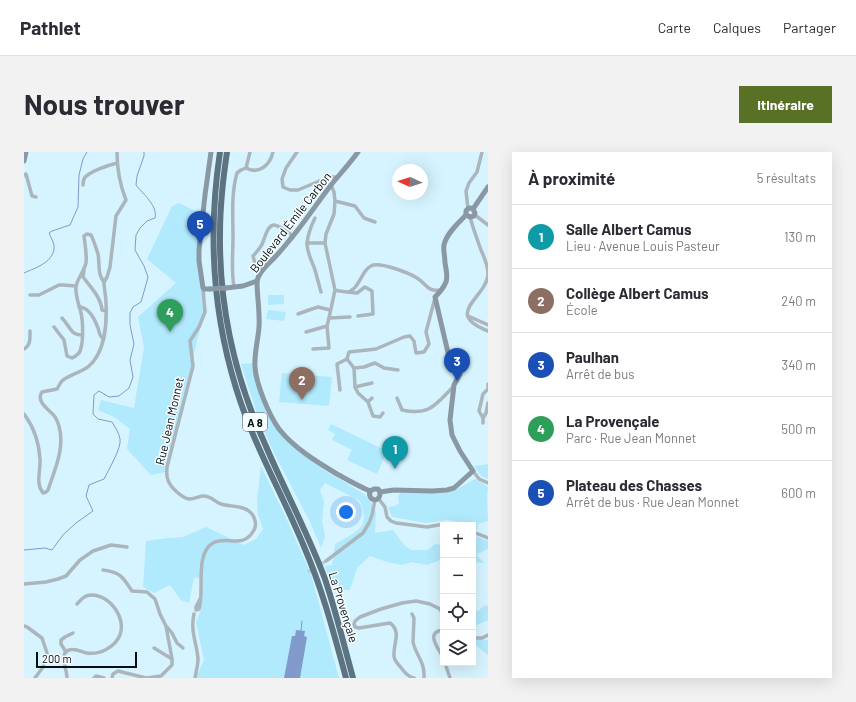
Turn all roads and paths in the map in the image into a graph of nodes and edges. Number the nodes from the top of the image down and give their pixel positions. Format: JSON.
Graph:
{"nodes":[{"id":1,"x":26,"y":152,"type":"edge"},
{"id":2,"x":117,"y":152,"type":"edge"},
{"id":3,"x":211,"y":152,"type":"edge"},
{"id":4,"x":220,"y":152,"type":"edge"},
{"id":5,"x":227,"y":152,"type":"edge"},
{"id":6,"x":250,"y":152,"type":"edge"},
{"id":7,"x":273,"y":152,"type":"edge"},
{"id":8,"x":297,"y":152,"type":"edge"},
{"id":9,"x":358,"y":152,"type":"edge"},
{"id":10,"x":482,"y":152,"type":"edge"},
{"id":11,"x":24,"y":161,"type":"edge"},
{"id":12,"x":117,"y":163,"type":"junction"},
{"id":13,"x":246,"y":168,"type":"junction"},
{"id":14,"x":24,"y":175,"type":"edge"},
{"id":15,"x":339,"y":177,"type":"junction"},
{"id":16,"x":331,"y":184,"type":"junction"},
{"id":17,"x":83,"y":186,"type":"dead end"},
{"id":18,"x":488,"y":187,"type":"edge"},
{"id":19,"x":327,"y":191,"type":"junction"},
{"id":20,"x":36,"y":197,"type":"dead end"},
{"id":21,"x":335,"y":201,"type":"junction"},
{"id":22,"x":470,"y":213,"type":"junction"},
{"id":23,"x":315,"y":218,"type":"dead end"},
{"id":24,"x":375,"y":222,"type":"dead end"},
{"id":25,"x":488,"y":225,"type":"edge"},
{"id":26,"x":293,"y":236,"type":"junction"},
{"id":27,"x":307,"y":243,"type":"junction"},
{"id":28,"x":325,"y":243,"type":"junction"},
{"id":29,"x":84,"y":267,"type":"junction"},
{"id":30,"x":263,"y":269,"type":"junction"},
{"id":31,"x":257,"y":281,"type":"junction"},
{"id":32,"x":104,"y":282,"type":"junction"},
{"id":33,"x":76,"y":286,"type":"junction"},
{"id":34,"x":234,"y":287,"type":"junction"},
{"id":35,"x":203,"y":289,"type":"junction"},
{"id":36,"x":335,"y":290,"type":"junction"},
{"id":37,"x":440,"y":290,"type":"junction"},
{"id":38,"x":321,"y":292,"type":"dead end"},
{"id":39,"x":349,"y":292,"type":"junction"},
{"id":40,"x":30,"y":295,"type":"dead end"},
{"id":41,"x":436,"y":297,"type":"junction"},
{"id":42,"x":79,"y":307,"type":"junction"},
{"id":43,"x":106,"y":310,"type":"junction"},
{"id":44,"x":330,"y":310,"type":"junction"},
{"id":45,"x":298,"y":314,"type":"dead end"},
{"id":46,"x":358,"y":316,"type":"dead end"},
{"id":47,"x":468,"y":316,"type":"junction"},
{"id":48,"x":350,"y":317,"type":"dead end"},
{"id":49,"x":62,"y":318,"type":"dead end"},
{"id":50,"x":329,"y":318,"type":"junction"},
{"id":51,"x":488,"y":325,"type":"edge"},
{"id":52,"x":327,"y":326,"type":"junction"},
{"id":53,"x":54,"y":327,"type":"dead end"},
{"id":54,"x":30,"y":331,"type":"dead end"},
{"id":55,"x":488,"y":331,"type":"edge"},
{"id":56,"x":306,"y":332,"type":"dead end"},
{"id":57,"x":82,"y":334,"type":"junction"},
{"id":58,"x":103,"y":339,"type":"junction"},
{"id":59,"x":24,"y":349,"type":"edge"},
{"id":60,"x":313,"y":349,"type":"dead end"},
{"id":61,"x":347,"y":359,"type":"junction"},
{"id":62,"x":354,"y":368,"type":"junction"},
{"id":63,"x":398,"y":370,"type":"dead end"},
{"id":64,"x":372,"y":383,"type":"dead end"},
{"id":65,"x":488,"y":384,"type":"edge"},
{"id":66,"x":355,"y":386,"type":"junction"},
{"id":67,"x":454,"y":386,"type":"junction"},
{"id":68,"x":340,"y":390,"type":"dead end"},
{"id":69,"x":488,"y":390,"type":"edge"},
{"id":70,"x":372,"y":398,"type":"dead end"},
{"id":71,"x":397,"y":398,"type":"dead end"},
{"id":72,"x":368,"y":402,"type":"junction"},
{"id":73,"x":488,"y":403,"type":"edge"},
{"id":74,"x":383,"y":413,"type":"dead end"},
{"id":75,"x":24,"y":414,"type":"edge"},
{"id":76,"x":483,"y":418,"type":"junction"},
{"id":77,"x":483,"y":423,"type":"dead end"},
{"id":78,"x":473,"y":471,"type":"junction"},
{"id":79,"x":488,"y":483,"type":"edge"},
{"id":80,"x":370,"y":491,"type":"junction"},
{"id":81,"x":380,"y":492,"type":"junction"},
{"id":82,"x":377,"y":499,"type":"junction"},
{"id":83,"x":440,"y":525,"type":"edge"},
{"id":84,"x":476,"y":533,"type":"edge"},
{"id":85,"x":488,"y":538,"type":"edge"},
{"id":86,"x":127,"y":547,"type":"dead end"},
{"id":87,"x":326,"y":561,"type":"tunnel mouth"},
{"id":88,"x":103,"y":570,"type":"dead end"},
{"id":89,"x":24,"y":584,"type":"edge"},
{"id":90,"x":77,"y":604,"type":"dead end"},
{"id":91,"x":440,"y":609,"type":"edge"},
{"id":92,"x":412,"y":614,"type":"dead end"},
{"id":93,"x":24,"y":626,"type":"edge"},
{"id":94,"x":166,"y":626,"type":"junction"},
{"id":95,"x":440,"y":630,"type":"edge"},
{"id":96,"x":73,"y":633,"type":"dead end"},
{"id":97,"x":488,"y":635,"type":"edge"},
{"id":98,"x":476,"y":638,"type":"edge"},
{"id":99,"x":154,"y":648,"type":"dead end"},
{"id":100,"x":183,"y":648,"type":"dead end"},
{"id":101,"x":66,"y":652,"type":"junction"},
{"id":102,"x":440,"y":652,"type":"edge"},
{"id":103,"x":172,"y":659,"type":"junction"},
{"id":104,"x":446,"y":666,"type":"edge"},
{"id":105,"x":35,"y":678,"type":"edge"},
{"id":106,"x":67,"y":678,"type":"edge"},
{"id":107,"x":94,"y":678,"type":"edge"},
{"id":108,"x":104,"y":678,"type":"edge"},
{"id":109,"x":112,"y":678,"type":"edge"},
{"id":110,"x":146,"y":678,"type":"edge"},
{"id":111,"x":195,"y":678,"type":"edge"},
{"id":112,"x":346,"y":678,"type":"edge"},
{"id":113,"x":353,"y":678,"type":"edge"},
{"id":114,"x":414,"y":678,"type":"edge"},
{"id":115,"x":424,"y":678,"type":"edge"},
{"id":116,"x":450,"y":678,"type":"edge"}],
"edges":[{"from":1,"to":11,"type":"street"},
{"from":2,"to":12,"type":"street"},
{"from":3,"to":35,"type":"street","name":"Rue Jean Monnet"},
{"from":4,"to":112,"type":"highway","name":"La Provençale","number":"A 8"},
{"from":5,"to":113,"type":"highway","name":"La Provençale","number":"A 8"},
{"from":6,"to":13,"type":"street"},
{"from":7,"to":13,"type":"street"},
{"from":8,"to":15,"type":"street"},
{"from":9,"to":15,"type":"street","name":"Boulevard Émile Carbon"},
{"from":10,"to":22,"type":"street"},
{"from":12,"to":17,"type":"street"},
{"from":12,"to":32,"type":"street"},
{"from":13,"to":34,"type":"street"},
{"from":14,"to":20,"type":"street"},
{"from":15,"to":16,"type":"street","name":"Boulevard Émile Carbon"},
{"from":16,"to":19,"type":"street","name":"Boulevard Émile Carbon"},
{"from":16,"to":21,"type":"street"},
{"from":18,"to":22,"type":"street"},
{"from":19,"to":21,"type":"street"},
{"from":19,"to":26,"type":"street","name":"Boulevard Émile Carbon"},
{"from":21,"to":24,"type":"street"},
{"from":21,"to":28,"type":"street"},
{"from":22,"to":25,"type":"street"},
{"from":22,"to":37,"type":"street"},
{"from":22,"to":47,"type":"street"},
{"from":23,"to":27,"type":"street"},
{"from":26,"to":30,"type":"street","name":"Boulevard Émile Carbon"},
{"from":26,"to":30,"type":"street"},
{"from":27,"to":28,"type":"street"},
{"from":27,"to":38,"type":"street"},
{"from":28,"to":36,"type":"street"},
{"from":29,"to":32,"type":"street"},
{"from":29,"to":33,"type":"street"},
{"from":29,"to":43,"type":"street"},
{"from":30,"to":31,"type":"street","name":"Boulevard Émile Carbon"},
{"from":31,"to":34,"type":"street","name":"Boulevard Émile Carbon"},
{"from":31,"to":80,"type":"street"},
{"from":32,"to":43,"type":"street"},
{"from":33,"to":40,"type":"street"},
{"from":33,"to":42,"type":"street"},
{"from":34,"to":35,"type":"street","name":"Boulevard Émile Carbon","bridge":true},
{"from":35,"to":111,"type":"street","name":"Rue Jean Monnet"},
{"from":36,"to":39,"type":"street"},
{"from":36,"to":44,"type":"street"},
{"from":37,"to":39,"type":"street"},
{"from":37,"to":41,"type":"street"},
{"from":39,"to":46,"type":"street"},
{"from":41,"to":61,"type":"street"},
{"from":41,"to":67,"type":"street"},
{"from":42,"to":57,"type":"street"},
{"from":42,"to":58,"type":"street"},
{"from":43,"to":58,"type":"street"},
{"from":44,"to":45,"type":"street"},
{"from":44,"to":50,"type":"street"},
{"from":47,"to":51,"type":"street"},
{"from":47,"to":55,"type":"street"},
{"from":48,"to":50,"type":"street"},
{"from":49,"to":57,"type":"street"},
{"from":50,"to":52,"type":"street"},
{"from":52,"to":56,"type":"street"},
{"from":52,"to":60,"type":"street"},
{"from":53,"to":57,"type":"street"},
{"from":54,"to":59,"type":"street"},
{"from":58,"to":75,"type":"street"},
{"from":61,"to":62,"type":"street"},
{"from":61,"to":68,"type":"street"},
{"from":62,"to":63,"type":"street"},
{"from":62,"to":66,"type":"street"},
{"from":64,"to":66,"type":"street"},
{"from":65,"to":69,"type":"street"},
{"from":66,"to":72,"type":"street"},
{"from":67,"to":71,"type":"street"},
{"from":67,"to":78,"type":"street"},
{"from":69,"to":76,"type":"street"},
{"from":70,"to":72,"type":"street"},
{"from":72,"to":74,"type":"street"},
{"from":73,"to":76,"type":"street"},
{"from":76,"to":77,"type":"street"},
{"from":78,"to":79,"type":"street"},
{"from":78,"to":81,"type":"street"},
{"from":80,"to":81,"type":"street"},
{"from":80,"to":82,"type":"street"},
{"from":81,"to":82,"type":"street"},
{"from":82,"to":83,"type":"street"},
{"from":82,"to":87,"type":"street"},
{"from":84,"to":85,"type":"street"},
{"from":86,"to":89,"type":"street"},
{"from":88,"to":94,"type":"street"},
{"from":90,"to":101,"type":"street"},
{"from":91,"to":114,"type":"street"},
{"from":92,"to":115,"type":"street"},
{"from":93,"to":105,"type":"street"},
{"from":94,"to":100,"type":"street"},
{"from":94,"to":103,"type":"street"},
{"from":95,"to":102,"type":"street"},
{"from":96,"to":101,"type":"street"},
{"from":97,"to":98,"type":"street"},
{"from":99,"to":103,"type":"street"},
{"from":101,"to":106,"type":"street"},
{"from":103,"to":110,"type":"street"},
{"from":104,"to":116,"type":"street"},
{"from":107,"to":108,"type":"street"},
{"from":109,"to":110,"type":"street"}]}
